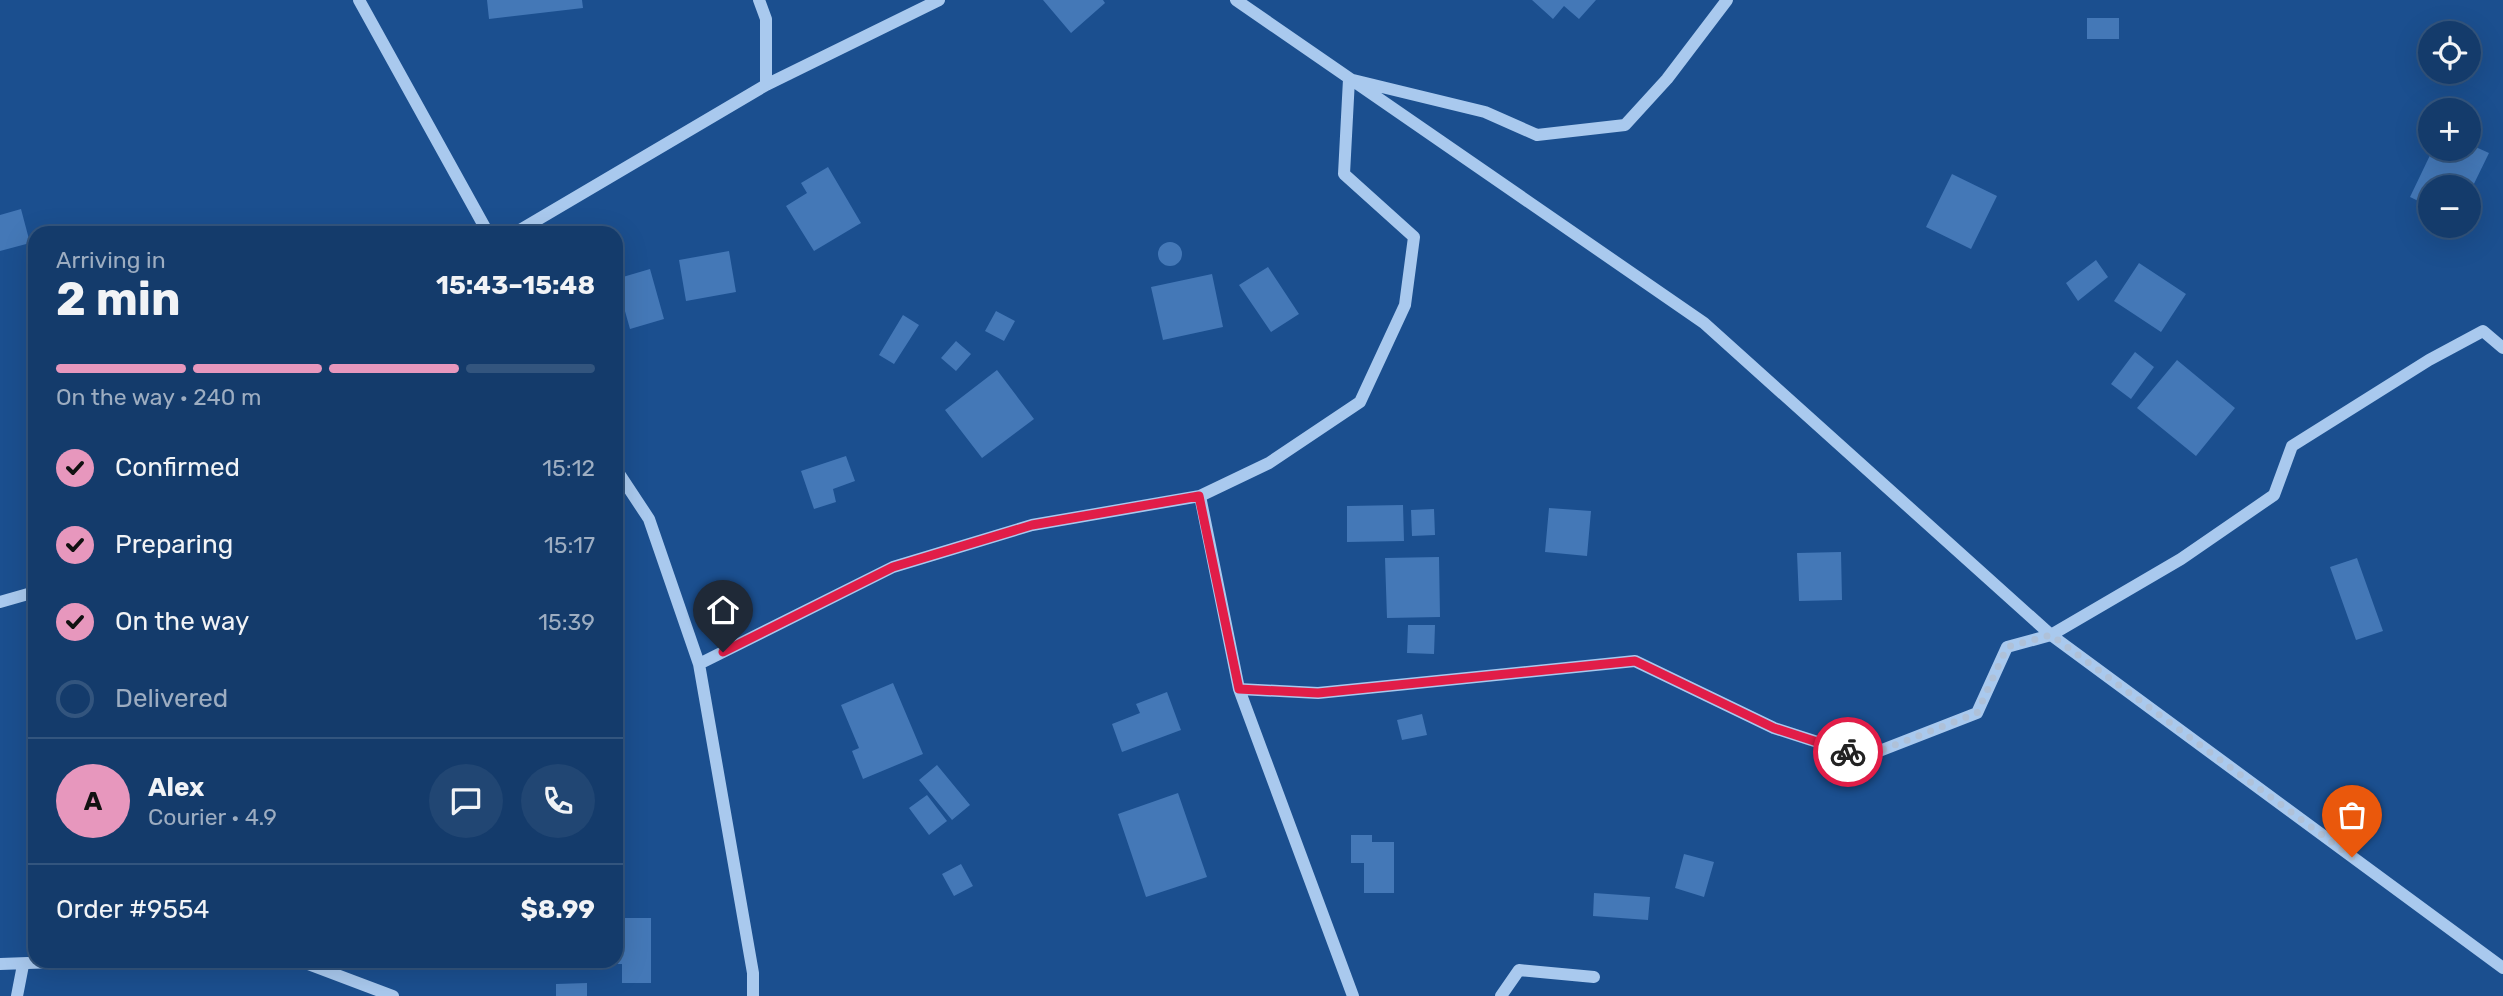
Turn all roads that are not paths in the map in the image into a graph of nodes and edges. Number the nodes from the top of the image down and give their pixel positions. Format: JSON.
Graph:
{"nodes":[{"id":1,"x":359,"y":0,"type":"edge"},
{"id":2,"x":759,"y":0,"type":"edge"},
{"id":3,"x":939,"y":0,"type":"edge"},
{"id":4,"x":1236,"y":0,"type":"edge"},
{"id":5,"x":1727,"y":0,"type":"edge"},
{"id":6,"x":1349,"y":79,"type":"junction"},
{"id":7,"x":766,"y":85,"type":"junction"},
{"id":8,"x":484,"y":226,"type":"edge"},
{"id":9,"x":527,"y":226,"type":"edge"},
{"id":10,"x":2503,"y":348,"type":"edge"},
{"id":11,"x":623,"y":480,"type":"edge"},
{"id":12,"x":1199,"y":496,"type":"junction"},
{"id":13,"x":28,"y":594,"type":"edge"},
{"id":14,"x":0,"y":602,"type":"edge"},
{"id":15,"x":2051,"y":635,"type":"junction"},
{"id":16,"x":699,"y":664,"type":"junction"},
{"id":17,"x":1239,"y":689,"type":"junction"},
{"id":18,"x":0,"y":964,"type":"edge"},
{"id":19,"x":23,"y":965,"type":"junction"},
{"id":20,"x":28,"y":965,"type":"edge"},
{"id":21,"x":319,"y":968,"type":"edge"},
{"id":22,"x":2503,"y":968,"type":"edge"},
{"id":23,"x":1594,"y":976,"type":"dead end"},
{"id":24,"x":17,"y":996,"type":"edge"},
{"id":25,"x":393,"y":996,"type":"edge"},
{"id":26,"x":753,"y":996,"type":"edge"},
{"id":27,"x":1353,"y":996,"type":"edge"},
{"id":28,"x":1502,"y":996,"type":"edge"}],
"edges":[{"from":1,"to":8,"type":"street"},
{"from":2,"to":7,"type":"street"},
{"from":3,"to":7,"type":"street"},
{"from":4,"to":6,"type":"street"},
{"from":5,"to":6,"type":"street"},
{"from":6,"to":12,"type":"street"},
{"from":6,"to":15,"type":"street"},
{"from":7,"to":9,"type":"street"},
{"from":10,"to":15,"type":"street"},
{"from":11,"to":16,"type":"street"},
{"from":12,"to":16,"type":"street"},
{"from":12,"to":17,"type":"street"},
{"from":13,"to":14,"type":"street"},
{"from":15,"to":17,"type":"street"},
{"from":15,"to":22,"type":"street"},
{"from":16,"to":26,"type":"street"},
{"from":17,"to":27,"type":"street"},
{"from":18,"to":19,"type":"street"},
{"from":19,"to":20,"type":"street"},
{"from":19,"to":24,"type":"street"},
{"from":21,"to":25,"type":"street"},
{"from":23,"to":28,"type":"street"}]}
